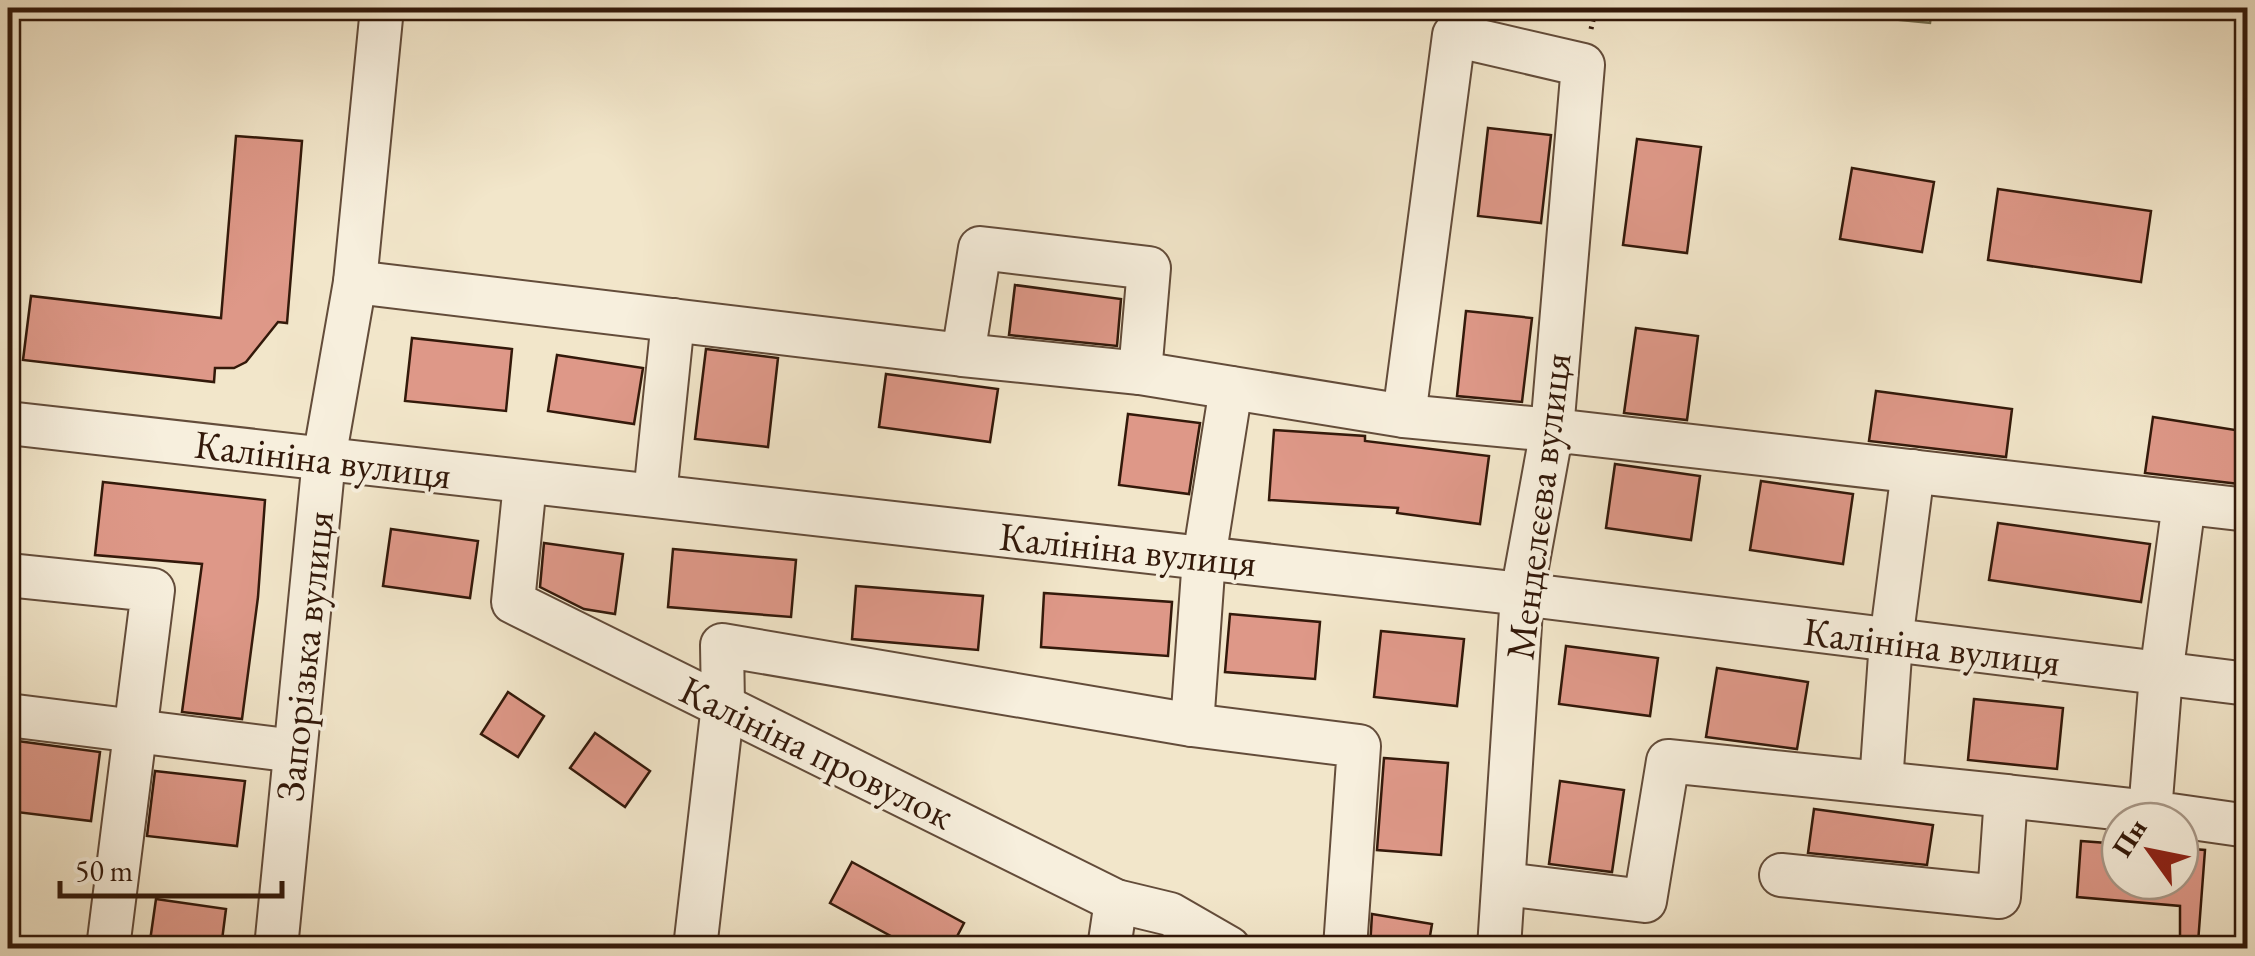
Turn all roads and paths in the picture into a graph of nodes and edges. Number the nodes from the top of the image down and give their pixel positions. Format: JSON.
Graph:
{"nodes":[{"id":1,"x":382,"y":8,"type":"edge"},
{"id":2,"x":354,"y":282,"type":"junction"},
{"id":3,"x":673,"y":320,"type":"junction"},
{"id":4,"x":963,"y":355,"type":"junction"},
{"id":5,"x":1140,"y":372,"type":"junction"},
{"id":6,"x":1231,"y":388,"type":"junction"},
{"id":7,"x":1404,"y":416,"type":"junction"},
{"id":8,"x":8,"y":424,"type":"edge"},
{"id":9,"x":1552,"y":430,"type":"junction"},
{"id":10,"x":324,"y":458,"type":"junction"},
{"id":11,"x":1914,"y":471,"type":"junction"},
{"id":12,"x":525,"y":483,"type":"junction"},
{"id":13,"x":656,"y":495,"type":"junction"},
{"id":14,"x":2184,"y":503,"type":"junction"},
{"id":15,"x":2248,"y":510,"type":"edge"},
{"id":16,"x":1204,"y":558,"type":"junction"},
{"id":17,"x":8,"y":575,"type":"edge"},
{"id":18,"x":1522,"y":594,"type":"junction"},
{"id":19,"x":1891,"y":641,"type":"junction"},
{"id":20,"x":2161,"y":675,"type":"junction"},
{"id":21,"x":2248,"y":684,"type":"edge"},
{"id":22,"x":723,"y":705,"type":"junction"},
{"id":23,"x":8,"y":715,"type":"edge"},
{"id":24,"x":1192,"y":725,"type":"junction"},
{"id":25,"x":136,"y":730,"type":"junction"},
{"id":26,"x":294,"y":751,"type":"junction"},
{"id":27,"x":1881,"y":783,"type":"junction"},
{"id":28,"x":2006,"y":796,"type":"junction"},
{"id":29,"x":2151,"y":801,"type":"edge"},
{"id":30,"x":2100,"y":806,"type":"edge"},
{"id":31,"x":2200,"y":819,"type":"edge"},
{"id":32,"x":2248,"y":826,"type":"edge"},
{"id":33,"x":1780,"y":875,"type":"dead end"},
{"id":34,"x":1504,"y":884,"type":"junction"},
{"id":35,"x":1116,"y":901,"type":"junction"},
{"id":36,"x":108,"y":948,"type":"edge"},
{"id":37,"x":276,"y":948,"type":"edge"},
{"id":38,"x":696,"y":948,"type":"edge"},
{"id":39,"x":1109,"y":948,"type":"edge"},
{"id":40,"x":1229,"y":948,"type":"edge"},
{"id":41,"x":1345,"y":948,"type":"edge"},
{"id":42,"x":1499,"y":948,"type":"edge"}],
"edges":[{"from":1,"to":2,"type":"street","name":"Запорізька вулиця"},
{"from":2,"to":3,"type":"street"},
{"from":2,"to":10,"type":"street","name":"Запорізька вулиця"},
{"from":3,"to":4,"type":"street"},
{"from":3,"to":13,"type":"street"},
{"from":4,"to":5,"type":"street"},
{"from":4,"to":5,"type":"street"},
{"from":5,"to":6,"type":"street"},
{"from":6,"to":7,"type":"street"},
{"from":6,"to":16,"type":"street"},
{"from":7,"to":9,"type":"street"},
{"from":7,"to":9,"type":"street","name":"Менделєєва вулиця"},
{"from":8,"to":10,"type":"street","name":"Калініна вулиця"},
{"from":9,"to":11,"type":"street"},
{"from":9,"to":18,"type":"street","name":"Менделєєва вулиця"},
{"from":10,"to":12,"type":"street","name":"Калініна вулиця"},
{"from":10,"to":26,"type":"street","name":"Запорізька вулиця"},
{"from":11,"to":14,"type":"street"},
{"from":11,"to":19,"type":"street"},
{"from":12,"to":13,"type":"street","name":"Калініна вулиця"},
{"from":12,"to":22,"type":"street","name":"Калініна провулок"},
{"from":13,"to":16,"type":"street","name":"Калініна вулиця"},
{"from":14,"to":15,"type":"street"},
{"from":14,"to":20,"type":"street"},
{"from":16,"to":18,"type":"street","name":"Калініна вулиця"},
{"from":16,"to":24,"type":"street"},
{"from":17,"to":25,"type":"street"},
{"from":18,"to":19,"type":"street","name":"Калініна вулиця"},
{"from":18,"to":34,"type":"street","name":"Менделєєва вулиця"},
{"from":19,"to":20,"type":"street","name":"Калініна вулиця"},
{"from":19,"to":27,"type":"street"},
{"from":20,"to":21,"type":"street","name":"Калініна вулиця"},
{"from":20,"to":29,"type":"street"},
{"from":22,"to":24,"type":"street"},
{"from":22,"to":35,"type":"street","name":"Калініна провулок"},
{"from":22,"to":38,"type":"street"},
{"from":23,"to":25,"type":"street"},
{"from":24,"to":41,"type":"street"},
{"from":25,"to":26,"type":"street"},
{"from":25,"to":36,"type":"street"},
{"from":26,"to":37,"type":"street","name":"Запорізька вулиця"},
{"from":27,"to":28,"type":"street"},
{"from":27,"to":34,"type":"street"},
{"from":28,"to":30,"type":"street"},
{"from":28,"to":33,"type":"street"},
{"from":31,"to":32,"type":"street"},
{"from":34,"to":42,"type":"street","name":"Менделєєва вулиця"},
{"from":35,"to":39,"type":"street"},
{"from":35,"to":40,"type":"street","name":"Калініна провулок"}]}
